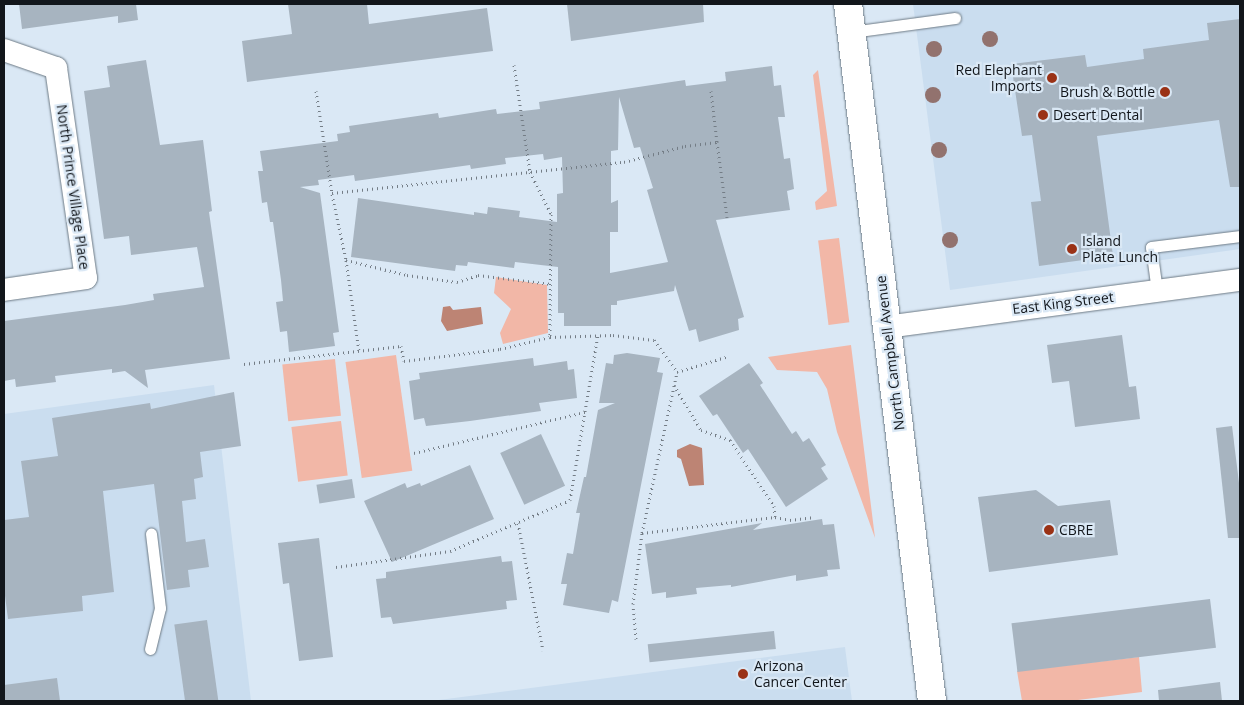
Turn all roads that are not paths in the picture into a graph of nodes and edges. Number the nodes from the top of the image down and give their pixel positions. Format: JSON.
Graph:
{"nodes":[{"id":1,"x":848,"y":4,"type":"edge"},
{"id":2,"x":955,"y":18,"type":"dead end"},
{"id":3,"x":851,"y":32,"type":"junction"},
{"id":4,"x":4,"y":50,"type":"edge"},
{"id":5,"x":1240,"y":236,"type":"edge"},
{"id":6,"x":1240,"y":280,"type":"edge"},
{"id":7,"x":4,"y":290,"type":"edge"},
{"id":8,"x":1157,"y":291,"type":"junction"},
{"id":9,"x":886,"y":326,"type":"junction"},
{"id":10,"x":151,"y":534,"type":"dead end"},
{"id":11,"x":150,"y":648,"type":"dead end"},
{"id":12,"x":932,"y":701,"type":"edge"}],
"edges":[{"from":1,"to":3,"type":"main road","name":"North Campbell Avenue"},
{"from":2,"to":3,"type":"lane"},
{"from":3,"to":9,"type":"main road","name":"North Campbell Avenue"},
{"from":4,"to":7,"type":"street","name":"North Prince Village Place"},
{"from":5,"to":8,"type":"lane"},
{"from":6,"to":8,"type":"street","name":"East King Street"},
{"from":8,"to":9,"type":"street","name":"East King Street"},
{"from":9,"to":12,"type":"main road","name":"North Campbell Avenue"},
{"from":10,"to":11,"type":"lane"}]}
